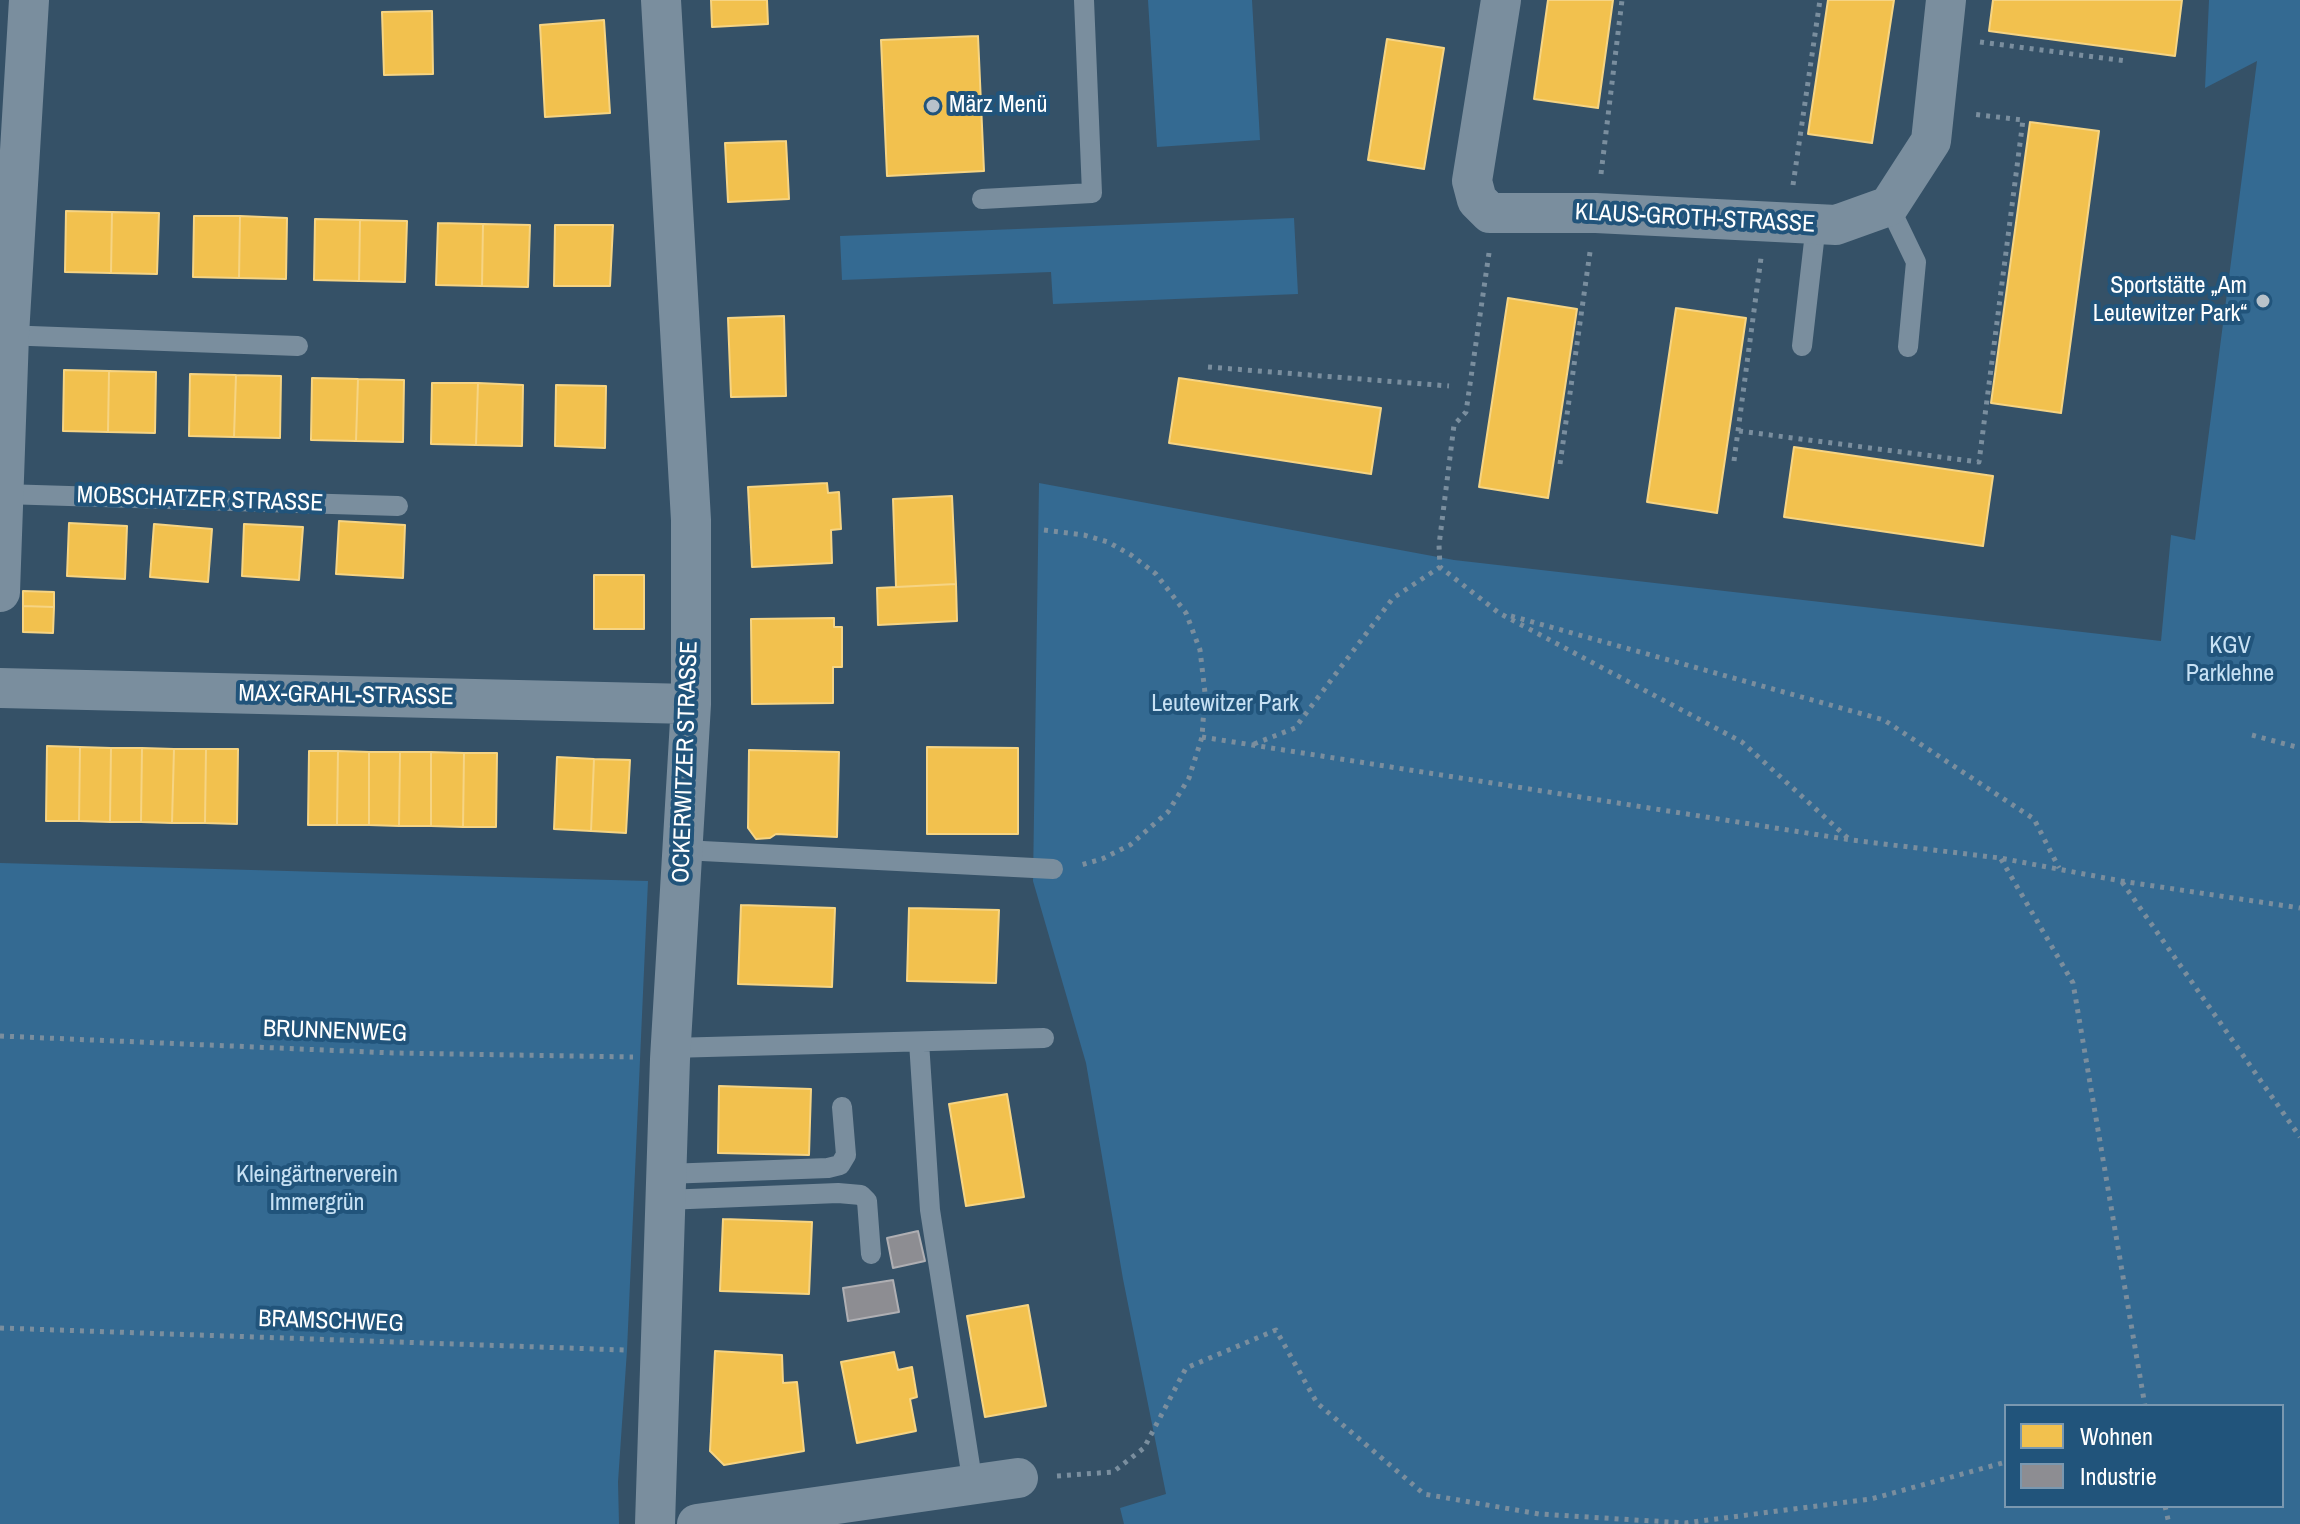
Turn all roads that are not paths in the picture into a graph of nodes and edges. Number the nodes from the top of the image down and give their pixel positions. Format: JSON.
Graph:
{"nodes":[{"id":1,"x":29,"y":0,"type":"edge"},
{"id":2,"x":661,"y":0,"type":"edge"},
{"id":3,"x":1084,"y":0,"type":"edge"},
{"id":4,"x":1501,"y":0,"type":"edge"},
{"id":5,"x":1944,"y":18,"type":"edge"},
{"id":6,"x":982,"y":199,"type":"dead end"},
{"id":7,"x":1889,"y":206,"type":"junction"},
{"id":8,"x":1790,"y":223,"type":"junction"},
{"id":9,"x":4,"y":335,"type":"edge"},
{"id":10,"x":298,"y":346,"type":"dead end"},
{"id":11,"x":1802,"y":346,"type":"dead end"},
{"id":12,"x":1908,"y":347,"type":"dead end"},
{"id":13,"x":3,"y":494,"type":"junction"},
{"id":14,"x":398,"y":506,"type":"dead end"},
{"id":15,"x":0,"y":592,"type":"edge"},
{"id":16,"x":0,"y":688,"type":"edge"},
{"id":17,"x":691,"y":704,"type":"junction"},
{"id":18,"x":683,"y":850,"type":"junction"},
{"id":19,"x":1053,"y":869,"type":"road end"},
{"id":20,"x":1044,"y":1038,"type":"dead end"},
{"id":21,"x":919,"y":1042,"type":"junction"},
{"id":22,"x":670,"y":1053,"type":"junction"},
{"id":23,"x":842,"y":1107,"type":"dead end"},
{"id":24,"x":666,"y":1187,"type":"junction"},
{"id":25,"x":871,"y":1254,"type":"dead end"},
{"id":26,"x":1018,"y":1478,"type":"road end"},
{"id":27,"x":973,"y":1485,"type":"junction"},
{"id":28,"x":655,"y":1524,"type":"edge"},
{"id":29,"x":697,"y":1524,"type":"edge"}],
"edges":[{"from":1,"to":9,"type":"street"},
{"from":2,"to":17,"type":"street","name":"OCKERWITZER STRASSE"},
{"from":3,"to":6,"type":"lane"},
{"from":4,"to":8,"type":"street","name":"KLAUS-GROTH-STRASSE"},
{"from":5,"to":7,"type":"street"},
{"from":7,"to":8,"type":"street","name":"KLAUS-GROTH-STRASSE"},
{"from":7,"to":12,"type":"lane"},
{"from":8,"to":11,"type":"lane"},
{"from":9,"to":10,"type":"lane"},
{"from":9,"to":13,"type":"street"},
{"from":13,"to":14,"type":"lane","name":"MOBSCHATZER STRASSE"},
{"from":13,"to":15,"type":"street"},
{"from":16,"to":17,"type":"street","name":"MAX-GRAHL-STRASSE"},
{"from":17,"to":18,"type":"street","name":"OCKERWITZER STRASSE"},
{"from":18,"to":19,"type":"lane"},
{"from":18,"to":22,"type":"street","name":"OCKERWITZER STRASSE"},
{"from":20,"to":21,"type":"lane"},
{"from":21,"to":22,"type":"lane"},
{"from":21,"to":27,"type":"lane"},
{"from":22,"to":24,"type":"street","name":"OCKERWITZER STRASSE"},
{"from":23,"to":24,"type":"lane"},
{"from":24,"to":25,"type":"lane"},
{"from":24,"to":28,"type":"street","name":"OCKERWITZER STRASSE"},
{"from":26,"to":27,"type":"street"},
{"from":27,"to":29,"type":"street"}]}
